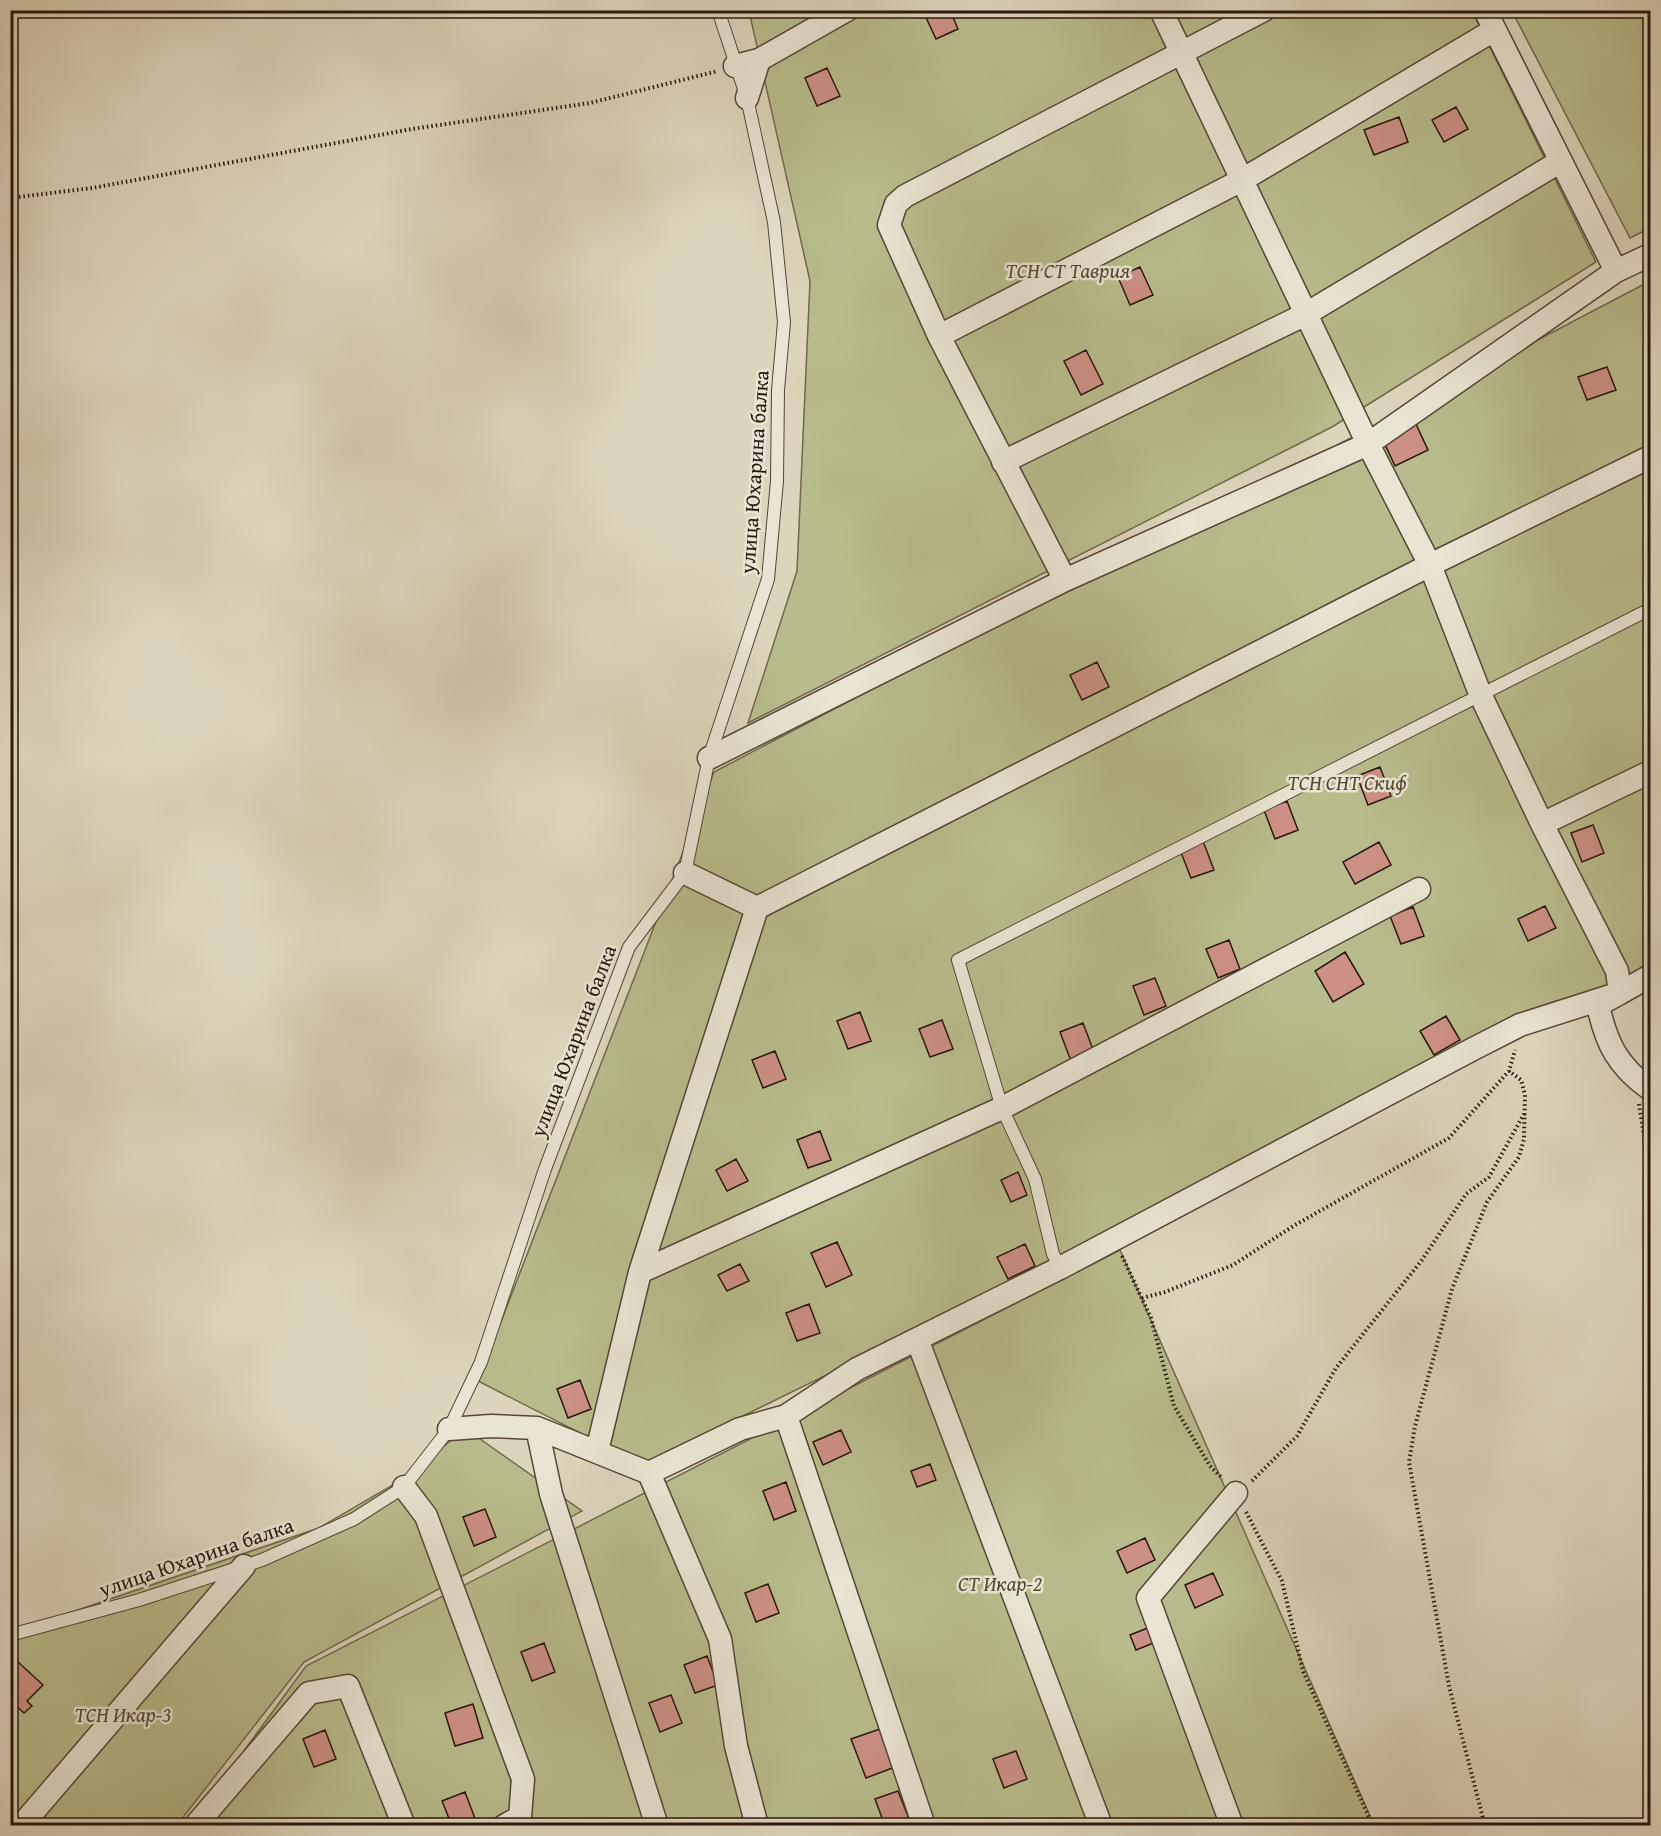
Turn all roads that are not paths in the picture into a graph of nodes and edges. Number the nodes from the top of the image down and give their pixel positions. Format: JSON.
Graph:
{"nodes":[{"id":1,"x":718,"y":10,"type":"edge"},
{"id":2,"x":847,"y":10,"type":"edge"},
{"id":3,"x":1161,"y":10,"type":"edge"},
{"id":4,"x":1264,"y":10,"type":"edge"},
{"id":5,"x":1489,"y":20,"type":"edge"},
{"id":6,"x":1182,"y":54,"type":"junction"},
{"id":7,"x":759,"y":60,"type":"junction"},
{"id":8,"x":735,"y":66,"type":"junction"},
{"id":9,"x":747,"y":98,"type":"junction"},
{"id":10,"x":1561,"y":161,"type":"junction"},
{"id":11,"x":1242,"y":180,"type":"junction"},
{"id":12,"x":1650,"y":255,"type":"edge"},
{"id":13,"x":1616,"y":271,"type":"junction"},
{"id":14,"x":1306,"y":314,"type":"junction"},
{"id":15,"x":939,"y":336,"type":"junction"},
{"id":16,"x":1368,"y":444,"type":"junction"},
{"id":17,"x":1650,"y":457,"type":"edge"},
{"id":18,"x":1003,"y":462,"type":"junction"},
{"id":19,"x":1430,"y":565,"type":"junction"},
{"id":20,"x":1065,"y":579,"type":"junction"},
{"id":21,"x":1650,"y":609,"type":"edge"},
{"id":22,"x":1481,"y":696,"type":"junction"},
{"id":23,"x":709,"y":758,"type":"junction"},
{"id":24,"x":1650,"y":772,"type":"edge"},
{"id":25,"x":1542,"y":824,"type":"junction"},
{"id":26,"x":685,"y":873,"type":"junction"},
{"id":27,"x":1419,"y":889,"type":"dead end"},
{"id":28,"x":757,"y":908,"type":"junction"},
{"id":29,"x":1650,"y":976,"type":"edge"},
{"id":30,"x":1620,"y":993,"type":"junction"},
{"id":31,"x":1643,"y":1084,"type":"edge"},
{"id":32,"x":1002,"y":1108,"type":"junction"},
{"id":33,"x":1060,"y":1268,"type":"junction"},
{"id":34,"x":640,"y":1272,"type":"junction"},
{"id":35,"x":917,"y":1339,"type":"junction"},
{"id":36,"x":786,"y":1416,"type":"junction"},
{"id":37,"x":537,"y":1428,"type":"junction"},
{"id":38,"x":449,"y":1429,"type":"junction"},
{"id":39,"x":597,"y":1451,"type":"junction"},
{"id":40,"x":649,"y":1473,"type":"junction"},
{"id":41,"x":404,"y":1487,"type":"junction"},
{"id":42,"x":1236,"y":1493,"type":"road end"},
{"id":43,"x":244,"y":1566,"type":"junction"},
{"id":44,"x":10,"y":1635,"type":"edge"},
{"id":45,"x":21,"y":1826,"type":"edge"},
{"id":46,"x":195,"y":1826,"type":"edge"},
{"id":47,"x":404,"y":1826,"type":"edge"},
{"id":48,"x":504,"y":1826,"type":"edge"},
{"id":49,"x":657,"y":1826,"type":"edge"},
{"id":50,"x":757,"y":1826,"type":"edge"},
{"id":51,"x":924,"y":1826,"type":"edge"},
{"id":52,"x":1101,"y":1826,"type":"edge"},
{"id":53,"x":1232,"y":1826,"type":"edge"}],
"edges":[{"from":1,"to":8,"type":"lane","name":"улица Юхарина балка"},
{"from":2,"to":7,"type":"street"},
{"from":3,"to":6,"type":"street"},
{"from":4,"to":6,"type":"street"},
{"from":5,"to":10,"type":"street"},
{"from":5,"to":11,"type":"street"},
{"from":6,"to":11,"type":"street"},
{"from":6,"to":15,"type":"street"},
{"from":7,"to":8,"type":"street"},
{"from":7,"to":9,"type":"street"},
{"from":8,"to":9,"type":"lane","name":"улица Юхарина балка"},
{"from":9,"to":23,"type":"lane","name":"улица Юхарина балка"},
{"from":10,"to":13,"type":"street"},
{"from":10,"to":14,"type":"street"},
{"from":11,"to":14,"type":"street"},
{"from":11,"to":15,"type":"street"},
{"from":12,"to":13,"type":"street"},
{"from":13,"to":16,"type":"street"},
{"from":14,"to":16,"type":"street"},
{"from":14,"to":18,"type":"street"},
{"from":15,"to":18,"type":"street"},
{"from":16,"to":19,"type":"street"},
{"from":16,"to":20,"type":"street"},
{"from":17,"to":19,"type":"street"},
{"from":18,"to":20,"type":"street"},
{"from":19,"to":22,"type":"street"},
{"from":19,"to":28,"type":"street"},
{"from":20,"to":23,"type":"street"},
{"from":21,"to":22,"type":"lane"},
{"from":22,"to":25,"type":"street"},
{"from":22,"to":32,"type":"lane"},
{"from":23,"to":26,"type":"lane","name":"улица Юхарина балка"},
{"from":24,"to":25,"type":"street"},
{"from":25,"to":30,"type":"street"},
{"from":26,"to":28,"type":"street"},
{"from":26,"to":38,"type":"lane","name":"улица Юхарина балка"},
{"from":27,"to":32,"type":"street"},
{"from":28,"to":34,"type":"street"},
{"from":29,"to":30,"type":"street"},
{"from":30,"to":31,"type":"street"},
{"from":30,"to":33,"type":"street"},
{"from":32,"to":33,"type":"lane"},
{"from":32,"to":34,"type":"street"},
{"from":33,"to":35,"type":"street"},
{"from":34,"to":39,"type":"street"},
{"from":35,"to":36,"type":"street"},
{"from":35,"to":52,"type":"street"},
{"from":36,"to":40,"type":"street"},
{"from":36,"to":51,"type":"street"},
{"from":37,"to":38,"type":"street"},
{"from":37,"to":39,"type":"street"},
{"from":37,"to":49,"type":"street"},
{"from":38,"to":41,"type":"lane","name":"улица Юхарина балка"},
{"from":39,"to":40,"type":"street"},
{"from":40,"to":50,"type":"street"},
{"from":41,"to":43,"type":"lane","name":"улица Юхарина балка"},
{"from":41,"to":48,"type":"street"},
{"from":42,"to":53,"type":"street"},
{"from":43,"to":44,"type":"lane","name":"улица Юхарина балка"},
{"from":43,"to":45,"type":"street"},
{"from":46,"to":47,"type":"street"}]}
